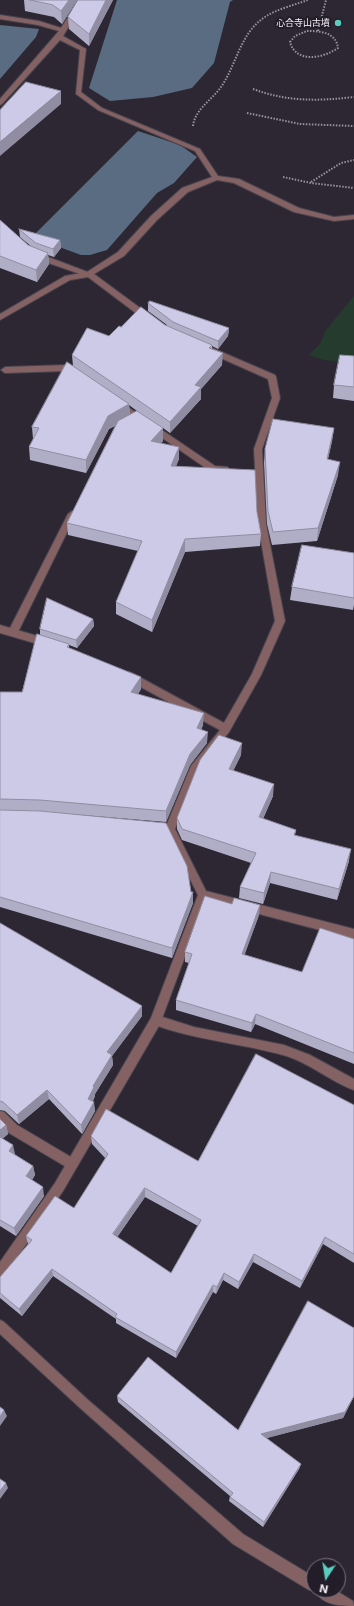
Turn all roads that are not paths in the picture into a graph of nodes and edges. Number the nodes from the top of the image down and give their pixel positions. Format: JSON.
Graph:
{"nodes":[{"id":1,"x":82,"y":0,"type":"edge"},
{"id":2,"x":0,"y":17,"type":"edge"},
{"id":3,"x":62,"y":30,"type":"junction"},
{"id":4,"x":59,"y":37,"type":"junction"},
{"id":5,"x":0,"y":103,"type":"edge"},
{"id":6,"x":216,"y":178,"type":"junction"},
{"id":7,"x":354,"y":217,"type":"edge"},
{"id":8,"x":28,"y":250,"type":"edge"},
{"id":9,"x":89,"y":274,"type":"junction"},
{"id":10,"x":0,"y":317,"type":"edge"},
{"id":11,"x":157,"y":324,"type":"edge"},
{"id":12,"x":205,"y":348,"type":"edge"},
{"id":13,"x":5,"y":370,"type":"dead end"},
{"id":14,"x":80,"y":377,"type":"edge"},
{"id":15,"x":113,"y":399,"type":"edge"},
{"id":16,"x":139,"y":417,"type":"junction"},
{"id":17,"x":126,"y":424,"type":"edge"},
{"id":18,"x":236,"y":469,"type":"edge"},
{"id":19,"x":76,"y":508,"type":"edge"},
{"id":20,"x":0,"y":629,"type":"edge"},
{"id":21,"x":13,"y":632,"type":"junction"},
{"id":22,"x":55,"y":646,"type":"edge"},
{"id":23,"x":119,"y":671,"type":"edge"},
{"id":24,"x":226,"y":729,"type":"junction"},
{"id":25,"x":155,"y":827,"type":"edge"},
{"id":26,"x":170,"y":829,"type":"junction"},
{"id":27,"x":203,"y":895,"type":"junction"},
{"id":28,"x":354,"y":934,"type":"edge"},
{"id":29,"x":156,"y":1020,"type":"junction"},
{"id":30,"x":354,"y":1085,"type":"edge"},
{"id":31,"x":0,"y":1116,"type":"edge"},
{"id":32,"x":72,"y":1164,"type":"junction"},
{"id":33,"x":0,"y":1272,"type":"edge"},
{"id":34,"x":0,"y":1326,"type":"edge"},
{"id":35,"x":306,"y":1580,"type":"edge"},
{"id":36,"x":335,"y":1598,"type":"edge"},
{"id":37,"x":348,"y":1606,"type":"edge"}],
"edges":[{"from":1,"to":3,"type":"street"},
{"from":2,"to":3,"type":"street"},
{"from":3,"to":4,"type":"street"},
{"from":4,"to":5,"type":"street"},
{"from":4,"to":6,"type":"street"},
{"from":6,"to":7,"type":"street"},
{"from":6,"to":9,"type":"street"},
{"from":8,"to":9,"type":"street"},
{"from":9,"to":10,"type":"street"},
{"from":9,"to":11,"type":"street"},
{"from":12,"to":24,"type":"street"},
{"from":13,"to":14,"type":"street"},
{"from":15,"to":16,"type":"street"},
{"from":16,"to":17,"type":"street"},
{"from":16,"to":18,"type":"street"},
{"from":19,"to":21,"type":"street"},
{"from":20,"to":21,"type":"street"},
{"from":21,"to":22,"type":"street"},
{"from":23,"to":24,"type":"street"},
{"from":24,"to":26,"type":"street"},
{"from":25,"to":26,"type":"street"},
{"from":26,"to":27,"type":"street"},
{"from":27,"to":28,"type":"street"},
{"from":27,"to":29,"type":"street"},
{"from":29,"to":30,"type":"street"},
{"from":29,"to":32,"type":"street"},
{"from":31,"to":32,"type":"street"},
{"from":32,"to":33,"type":"street"},
{"from":34,"to":35,"type":"street"},
{"from":36,"to":37,"type":"street"}]}
